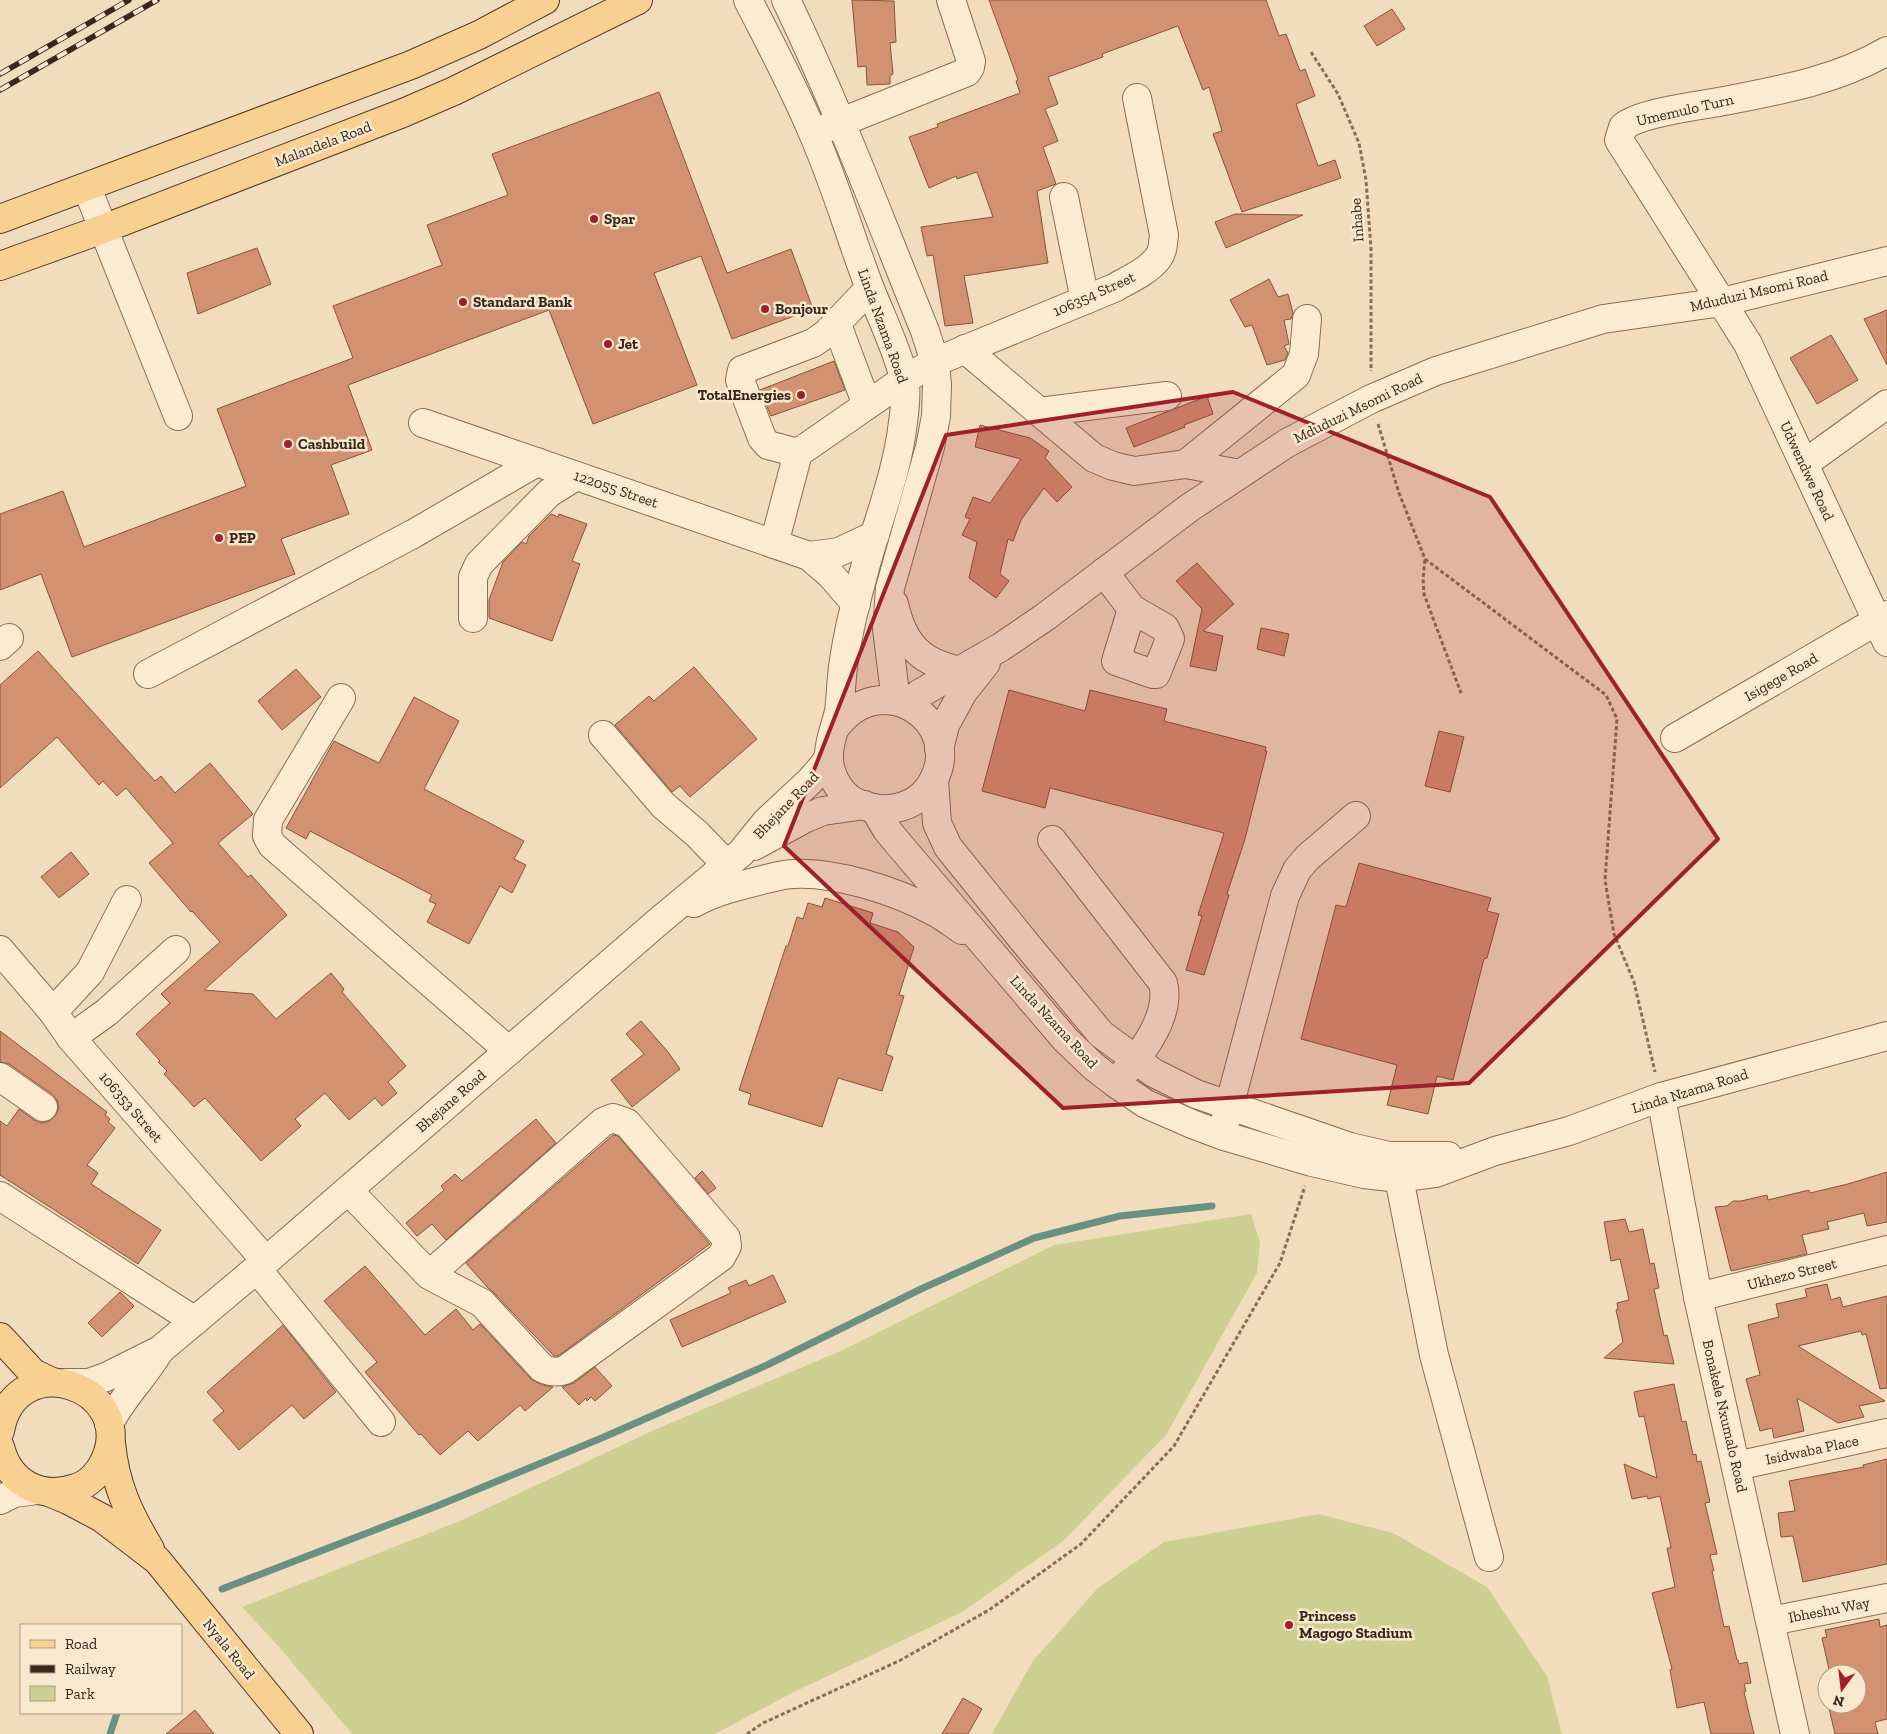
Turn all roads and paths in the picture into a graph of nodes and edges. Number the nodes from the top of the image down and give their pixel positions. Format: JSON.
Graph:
{"nodes":[{"id":1,"x":545,"y":0,"type":"edge"},
{"id":2,"x":638,"y":0,"type":"edge"},
{"id":3,"x":748,"y":0,"type":"edge"},
{"id":4,"x":786,"y":0,"type":"edge"},
{"id":5,"x":951,"y":0,"type":"edge"},
{"id":6,"x":1887,"y":50,"type":"edge"},
{"id":7,"x":1311,"y":52,"type":"dead end"},
{"id":8,"x":1137,"y":98,"type":"dead end"},
{"id":9,"x":840,"y":123,"type":"junction"},
{"id":10,"x":813,"y":133,"type":"junction"},
{"id":11,"x":87,"y":188,"type":"junction"},
{"id":12,"x":1064,"y":197,"type":"dead end"},
{"id":13,"x":0,"y":219,"type":"edge"},
{"id":14,"x":103,"y":229,"type":"junction"},
{"id":15,"x":890,"y":247,"type":"junction"},
{"id":16,"x":1887,"y":260,"type":"edge"},
{"id":17,"x":859,"y":261,"type":"junction"},
{"id":18,"x":0,"y":266,"type":"edge"},
{"id":19,"x":869,"y":289,"type":"junction"},
{"id":20,"x":1085,"y":300,"type":"junction"},
{"id":21,"x":1722,"y":302,"type":"junction"},
{"id":22,"x":1307,"y":319,"type":"dead end"},
{"id":23,"x":836,"y":322,"type":"junction"},
{"id":24,"x":965,"y":349,"type":"junction"},
{"id":25,"x":935,"y":362,"type":"junction"},
{"id":26,"x":904,"y":379,"type":"junction"},
{"id":27,"x":1167,"y":396,"type":"dead end"},
{"id":28,"x":1371,"y":398,"type":"junction"},
{"id":29,"x":1887,"y":404,"type":"edge"},
{"id":30,"x":867,"y":405,"type":"junction"},
{"id":31,"x":1040,"y":412,"type":"junction"},
{"id":32,"x":178,"y":416,"type":"dead end"},
{"id":33,"x":423,"y":423,"type":"dead end"},
{"id":34,"x":798,"y":453,"type":"junction"},
{"id":35,"x":537,"y":462,"type":"junction"},
{"id":36,"x":1186,"y":464,"type":"junction"},
{"id":37,"x":1804,"y":464,"type":"junction"},
{"id":38,"x":1240,"y":474,"type":"junction"},
{"id":39,"x":576,"y":476,"type":"junction"},
{"id":40,"x":888,"y":487,"type":"junction"},
{"id":41,"x":916,"y":496,"type":"junction"},
{"id":42,"x":874,"y":535,"type":"junction"},
{"id":43,"x":774,"y":544,"type":"junction"},
{"id":44,"x":809,"y":556,"type":"junction"},
{"id":45,"x":1425,"y":559,"type":"junction"},
{"id":46,"x":1104,"y":572,"type":"junction"},
{"id":47,"x":890,"y":588,"type":"junction"},
{"id":48,"x":856,"y":604,"type":"junction"},
{"id":49,"x":1132,"y":609,"type":"dead end"},
{"id":50,"x":473,"y":618,"type":"dead end"},
{"id":51,"x":1884,"y":626,"type":"edge"},
{"id":52,"x":1001,"y":647,"type":"junction"},
{"id":53,"x":961,"y":671,"type":"junction"},
{"id":54,"x":148,"y":674,"type":"dead end"},
{"id":55,"x":1461,"y":693,"type":"dead end"},
{"id":56,"x":341,"y":698,"type":"dead end"},
{"id":57,"x":901,"y":702,"type":"junction"},
{"id":58,"x":835,"y":728,"type":"junction"},
{"id":59,"x":602,"y":735,"type":"dead end"},
{"id":60,"x":1675,"y":738,"type":"dead end"},
{"id":61,"x":940,"y":749,"type":"junction"},
{"id":62,"x":828,"y":756,"type":"junction"},
{"id":63,"x":934,"y":780,"type":"junction"},
{"id":64,"x":870,"y":807,"type":"junction"},
{"id":65,"x":1356,"y":816,"type":"dead end"},
{"id":66,"x":1052,"y":840,"type":"dead end"},
{"id":67,"x":734,"y":859,"type":"junction"},
{"id":68,"x":127,"y":900,"type":"dead end"},
{"id":69,"x":659,"y":921,"type":"junction"},
{"id":70,"x":0,"y":950,"type":"edge"},
{"id":71,"x":176,"y":950,"type":"dead end"},
{"id":72,"x":990,"y":952,"type":"junction"},
{"id":73,"x":53,"y":1012,"type":"junction"},
{"id":74,"x":1887,"y":1036,"type":"edge"},
{"id":75,"x":71,"y":1038,"type":"junction"},
{"id":76,"x":509,"y":1051,"type":"junction"},
{"id":77,"x":1136,"y":1060,"type":"junction"},
{"id":78,"x":0,"y":1077,"type":"edge"},
{"id":79,"x":1115,"y":1083,"type":"junction"},
{"id":80,"x":1661,"y":1097,"type":"junction"},
{"id":81,"x":1230,"y":1106,"type":"junction"},
{"id":82,"x":43,"y":1107,"type":"dead end"},
{"id":83,"x":1222,"y":1135,"type":"junction"},
{"id":84,"x":1495,"y":1151,"type":"junction"},
{"id":85,"x":1312,"y":1162,"type":"junction"},
{"id":86,"x":1398,"y":1178,"type":"junction"},
{"id":87,"x":348,"y":1190,"type":"junction"},
{"id":88,"x":0,"y":1196,"type":"edge"},
{"id":89,"x":1887,"y":1250,"type":"edge"},
{"id":90,"x":261,"y":1265,"type":"junction"},
{"id":91,"x":429,"y":1276,"type":"junction"},
{"id":92,"x":1698,"y":1297,"type":"junction"},
{"id":93,"x":195,"y":1321,"type":"junction"},
{"id":94,"x":0,"y":1337,"type":"edge"},
{"id":95,"x":160,"y":1350,"type":"junction"},
{"id":96,"x":59,"y":1382,"type":"junction"},
{"id":97,"x":1,"y":1416,"type":"edge"},
{"id":98,"x":381,"y":1422,"type":"dead end"},
{"id":99,"x":110,"y":1432,"type":"junction"},
{"id":100,"x":1887,"y":1433,"type":"edge"},
{"id":101,"x":0,"y":1446,"type":"edge"},
{"id":102,"x":1736,"y":1466,"type":"junction"},
{"id":103,"x":44,"y":1491,"type":"junction"},
{"id":104,"x":0,"y":1500,"type":"edge"},
{"id":105,"x":1489,"y":1557,"type":"dead end"},
{"id":106,"x":159,"y":1563,"type":"junction"},
{"id":107,"x":1887,"y":1598,"type":"edge"},
{"id":108,"x":1771,"y":1621,"type":"junction"},
{"id":109,"x":290,"y":1730,"type":"edge"},
{"id":110,"x":747,"y":1734,"type":"edge"},
{"id":111,"x":1795,"y":1734,"type":"edge"}],
"edges":[{"from":1,"to":11,"type":"main road"},
{"from":2,"to":14,"type":"main road","name":"Malandela Road"},
{"from":3,"to":10,"type":"street","name":"Linda Nzama Road"},
{"from":4,"to":9,"type":"street"},
{"from":5,"to":9,"type":"street"},
{"from":6,"to":21,"type":"street","name":"Umemulo Turn"},
{"from":7,"to":28,"type":"path","name":"Inhabe"},
{"from":8,"to":20,"type":"street","name":"106354 Street"},
{"from":9,"to":10,"type":"street"},
{"from":9,"to":15,"type":"street"},
{"from":10,"to":17,"type":"street","name":"Linda Nzama Road"},
{"from":11,"to":13,"type":"main road"},
{"from":11,"to":14,"type":"street"},
{"from":12,"to":20,"type":"street"},
{"from":14,"to":18,"type":"main road","name":"Malandela Road"},
{"from":14,"to":32,"type":"street"},
{"from":15,"to":17,"type":"street"},
{"from":15,"to":25,"type":"street"},
{"from":16,"to":21,"type":"street","name":"Mduduzi Msomi Road"},
{"from":17,"to":19,"type":"street","name":"Linda Nzama Road"},
{"from":19,"to":23,"type":"street"},
{"from":19,"to":26,"type":"street","name":"Linda Nzama Road"},
{"from":20,"to":24,"type":"street","name":"106354 Street"},
{"from":21,"to":28,"type":"street","name":"Mduduzi Msomi Road"},
{"from":21,"to":37,"type":"street","name":"Udwendwe Road"},
{"from":22,"to":36,"type":"street"},
{"from":23,"to":30,"type":"street"},
{"from":23,"to":34,"type":"street"},
{"from":24,"to":25,"type":"street","name":"106354 Street"},
{"from":24,"to":31,"type":"street"},
{"from":25,"to":26,"type":"street","name":"106354 Street"},
{"from":25,"to":41,"type":"street"},
{"from":26,"to":30,"type":"street","name":"106354 Street"},
{"from":26,"to":40,"type":"street","name":"Linda Nzama Road"},
{"from":27,"to":31,"type":"street"},
{"from":28,"to":38,"type":"street","name":"Mduduzi Msomi Road"},
{"from":28,"to":45,"type":"path","name":"Inhabe"},
{"from":29,"to":37,"type":"street"},
{"from":30,"to":34,"type":"street","name":"106354 Street"},
{"from":31,"to":36,"type":"street"},
{"from":33,"to":35,"type":"street","name":"122055 Street"},
{"from":34,"to":43,"type":"street"},
{"from":35,"to":39,"type":"street","name":"122055 Street"},
{"from":35,"to":54,"type":"street"},
{"from":36,"to":38,"type":"street"},
{"from":37,"to":51,"type":"street","name":"Udwendwe Road"},
{"from":38,"to":46,"type":"street","name":"Mduduzi Msomi Road"},
{"from":39,"to":43,"type":"street","name":"122055 Street"},
{"from":39,"to":50,"type":"street"},
{"from":40,"to":41,"type":"street"},
{"from":40,"to":42,"type":"street","name":"Linda Nzama Road"},
{"from":41,"to":47,"type":"street"},
{"from":42,"to":44,"type":"street","name":"122055 Street"},
{"from":42,"to":48,"type":"street","name":"Linda Nzama Road"},
{"from":43,"to":44,"type":"street","name":"122055 Street"},
{"from":44,"to":48,"type":"street","name":"122055 Street"},
{"from":45,"to":55,"type":"path"},
{"from":45,"to":80,"type":"path"},
{"from":46,"to":49,"type":"street"},
{"from":46,"to":52,"type":"street","name":"Mduduzi Msomi Road"},
{"from":47,"to":53,"type":"street"},
{"from":47,"to":57,"type":"street"},
{"from":48,"to":58,"type":"street","name":"Linda Nzama Road"},
{"from":51,"to":60,"type":"street","name":"Isigege Road"},
{"from":52,"to":53,"type":"street","name":"Mduduzi Msomi Road"},
{"from":52,"to":61,"type":"street","name":"Mduduzi Msomi Road"},
{"from":53,"to":57,"type":"street","name":"Mduduzi Msomi Road"},
{"from":56,"to":76,"type":"street"},
{"from":57,"to":58,"type":"street"},
{"from":57,"to":61,"type":"street"},
{"from":58,"to":62,"type":"street"},
{"from":59,"to":67,"type":"street"},
{"from":61,"to":63,"type":"street"},
{"from":62,"to":64,"type":"street"},
{"from":62,"to":67,"type":"street","name":"Bhejane Road"},
{"from":63,"to":64,"type":"street"},
{"from":63,"to":77,"type":"street","name":"Linda Nzama Road"},
{"from":64,"to":67,"type":"street","name":"Bhejane Road"},
{"from":64,"to":72,"type":"street","name":"Linda Nzama Road"},
{"from":65,"to":81,"type":"street"},
{"from":66,"to":77,"type":"street"},
{"from":67,"to":69,"type":"street","name":"Bhejane Road"},
{"from":68,"to":73,"type":"street"},
{"from":69,"to":72,"type":"street"},
{"from":69,"to":76,"type":"street","name":"Bhejane Road"},
{"from":70,"to":73,"type":"street","name":"106353 Street"},
{"from":71,"to":75,"type":"street"},
{"from":72,"to":79,"type":"street","name":"Linda Nzama Road"},
{"from":73,"to":75,"type":"street","name":"106353 Street"},
{"from":74,"to":80,"type":"street","name":"Linda Nzama Road"},
{"from":75,"to":90,"type":"street","name":"106353 Street"},
{"from":76,"to":87,"type":"street","name":"Bhejane Road"},
{"from":77,"to":79,"type":"street"},
{"from":77,"to":81,"type":"street","name":"Linda Nzama Road"},
{"from":78,"to":82,"type":"street"},
{"from":79,"to":83,"type":"street","name":"Linda Nzama Road"},
{"from":80,"to":84,"type":"street","name":"Linda Nzama Road"},
{"from":80,"to":92,"type":"street","name":"Bonakele Nxumalo Road"},
{"from":81,"to":83,"type":"street"},
{"from":81,"to":84,"type":"street","name":"Linda Nzama Road"},
{"from":83,"to":85,"type":"street","name":"Linda Nzama Road"},
{"from":84,"to":86,"type":"street","name":"Linda Nzama Road"},
{"from":85,"to":86,"type":"street","name":"Linda Nzama Road"},
{"from":85,"to":110,"type":"path"},
{"from":86,"to":105,"type":"street"},
{"from":87,"to":90,"type":"street","name":"Bhejane Road"},
{"from":87,"to":91,"type":"street"},
{"from":88,"to":93,"type":"street"},
{"from":89,"to":92,"type":"street","name":"Ukhezo Street"},
{"from":90,"to":93,"type":"street","name":"Bhejane Road"},
{"from":90,"to":98,"type":"street","name":"106353 Street"},
{"from":91,"to":91,"type":"street"},
{"from":92,"to":102,"type":"street","name":"Bonakele Nxumalo Road"},
{"from":93,"to":95,"type":"street","name":"Bhejane Road"},
{"from":94,"to":96,"type":"main road"},
{"from":95,"to":96,"type":"street","name":"Bhejane Road"},
{"from":95,"to":99,"type":"street","name":"Bhejane Road"},
{"from":96,"to":97,"type":"main road"},
{"from":96,"to":99,"type":"main road"},
{"from":99,"to":103,"type":"main road"},
{"from":99,"to":106,"type":"main road","name":"Nyala Road"},
{"from":100,"to":102,"type":"street","name":"Isidwaba Place"},
{"from":101,"to":103,"type":"main road","name":"Nyala Road"},
{"from":102,"to":108,"type":"street","name":"Bonakele Nxumalo Road"},
{"from":103,"to":104,"type":"street"},
{"from":103,"to":106,"type":"main road","name":"Nyala Road"},
{"from":106,"to":109,"type":"main road","name":"Nyala Road"},
{"from":107,"to":108,"type":"street","name":"Ibheshu Way"},
{"from":108,"to":111,"type":"street","name":"Bonakele Nxumalo Road"}]}
